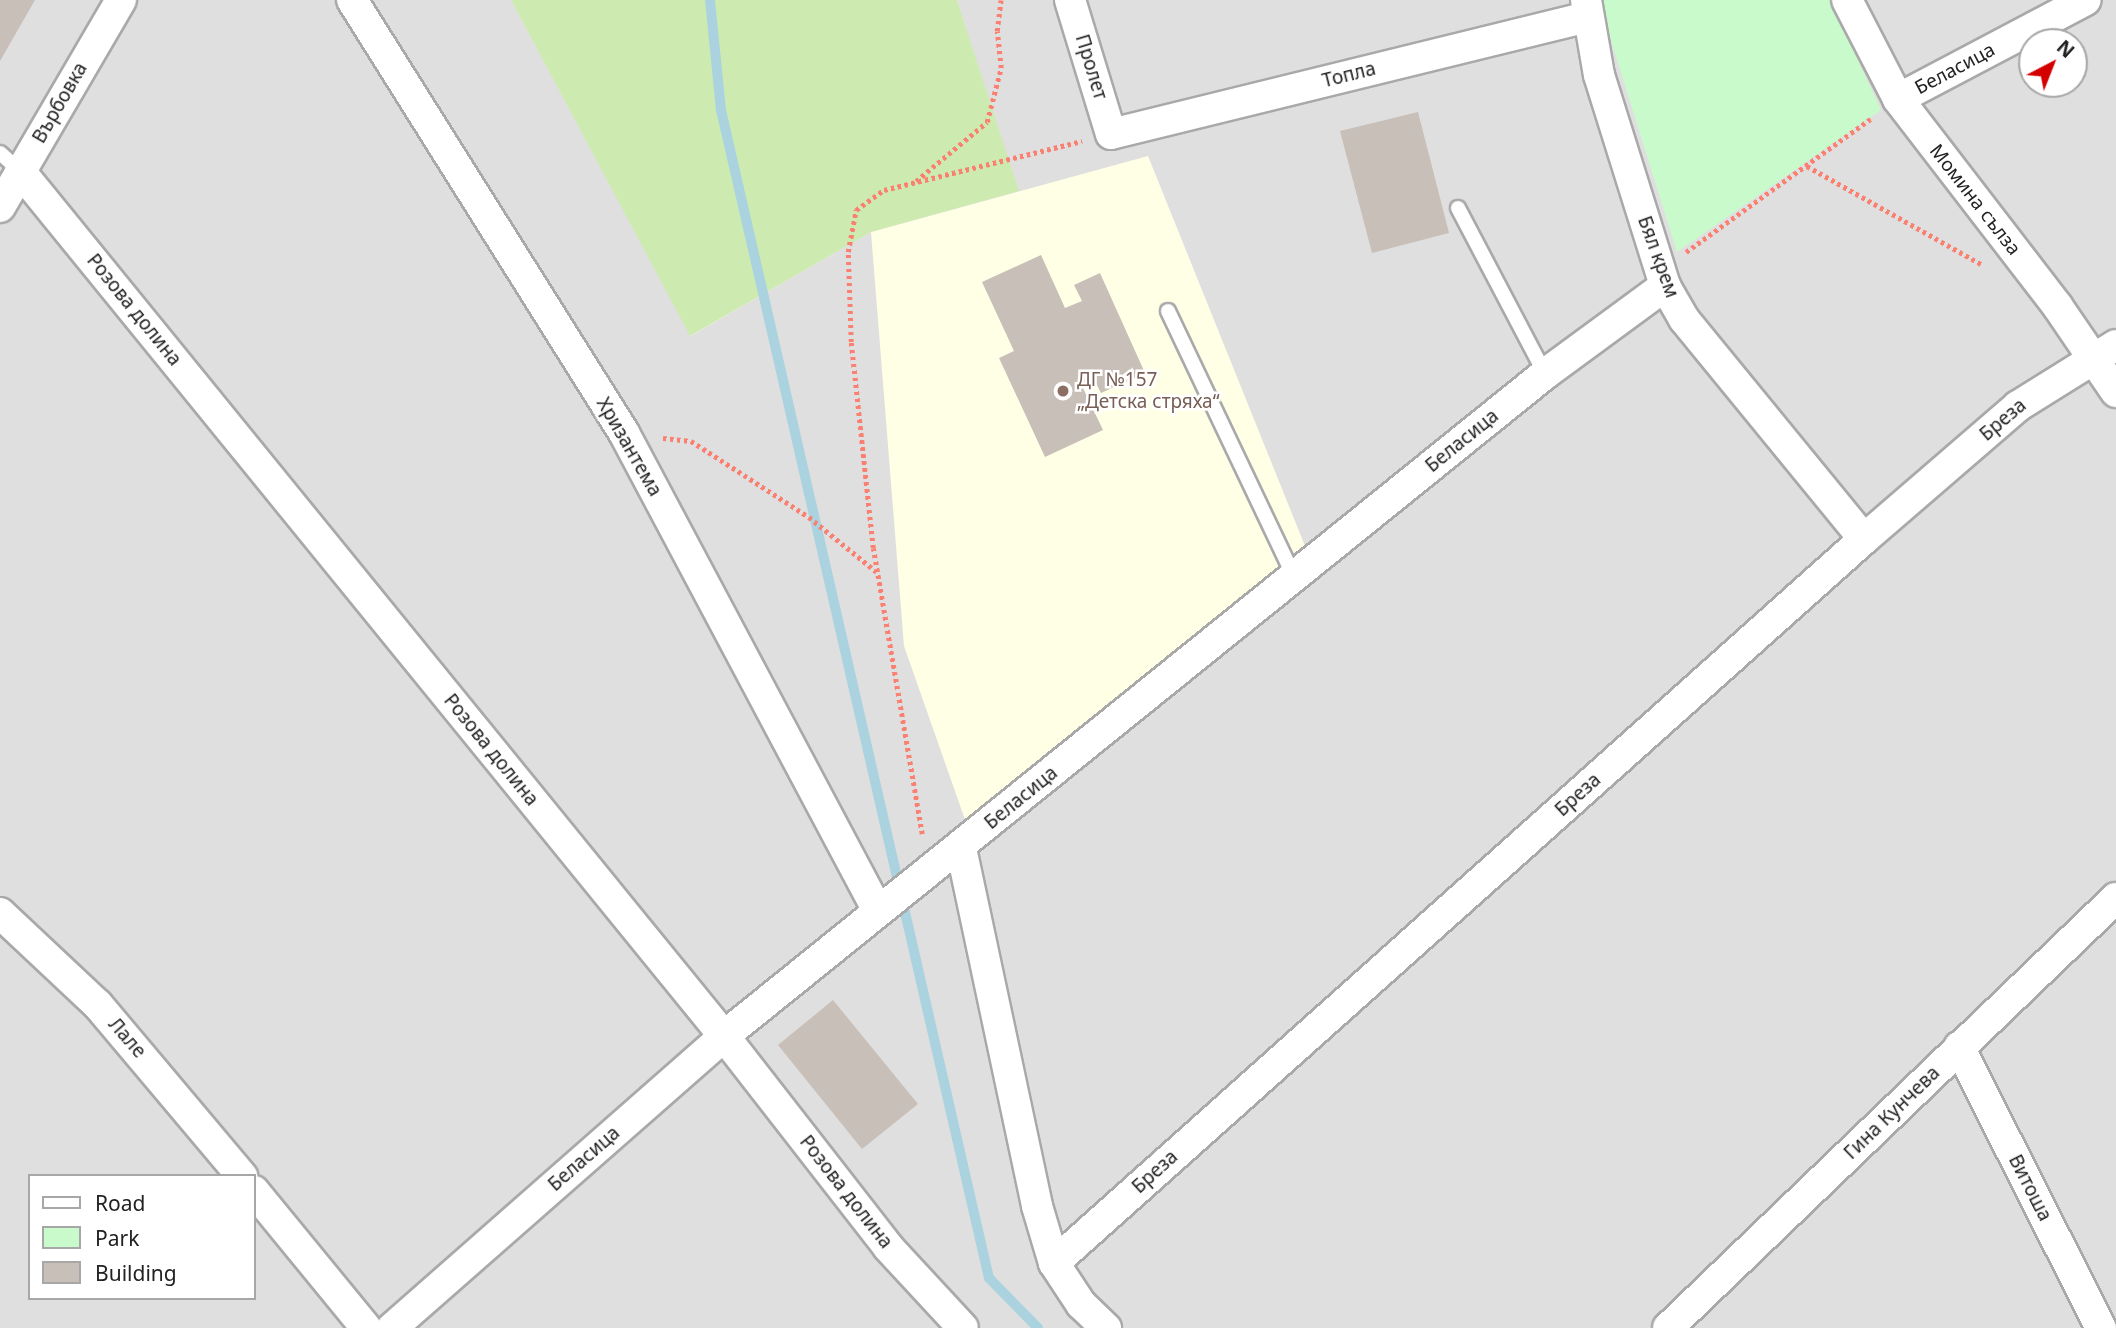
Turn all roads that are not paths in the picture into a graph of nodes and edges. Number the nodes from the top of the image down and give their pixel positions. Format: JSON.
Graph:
{"nodes":[{"id":1,"x":121,"y":0,"type":"edge"},
{"id":2,"x":352,"y":0,"type":"edge"},
{"id":3,"x":1070,"y":0,"type":"edge"},
{"id":4,"x":1847,"y":0,"type":"edge"},
{"id":5,"x":2086,"y":0,"type":"edge"},
{"id":6,"x":1586,"y":9,"type":"edge"},
{"id":7,"x":1898,"y":99,"type":"junction"},
{"id":8,"x":1111,"y":134,"type":"joint"},
{"id":9,"x":10,"y":162,"type":"edge"},
{"id":10,"x":0,"y":206,"type":"edge"},
{"id":11,"x":1458,"y":208,"type":"dead end"},
{"id":12,"x":1662,"y":278,"type":"junction"},
{"id":13,"x":1168,"y":311,"type":"dead end"},
{"id":14,"x":2104,"y":352,"type":"edge"},
{"id":15,"x":1545,"y":374,"type":"junction"},
{"id":16,"x":2116,"y":392,"type":"edge"},
{"id":17,"x":1864,"y":539,"type":"junction"},
{"id":18,"x":1294,"y":576,"type":"junction"},
{"id":19,"x":961,"y":848,"type":"junction"},
{"id":20,"x":2116,"y":898,"type":"edge"},
{"id":21,"x":878,"y":911,"type":"junction"},
{"id":22,"x":0,"y":913,"type":"edge"},
{"id":23,"x":724,"y":1036,"type":"junction"},
{"id":24,"x":1959,"y":1047,"type":"junction"},
{"id":25,"x":240,"y":1174,"type":"edge"},
{"id":26,"x":256,"y":1193,"type":"edge"},
{"id":27,"x":1054,"y":1263,"type":"junction"},
{"id":28,"x":1696,"y":1318,"type":"edge"},
{"id":29,"x":366,"y":1328,"type":"edge"},
{"id":30,"x":392,"y":1328,"type":"edge"},
{"id":31,"x":963,"y":1328,"type":"edge"},
{"id":32,"x":1106,"y":1328,"type":"edge"},
{"id":33,"x":1668,"y":1328,"type":"edge"},
{"id":34,"x":2101,"y":1328,"type":"edge"}],
"edges":[{"from":1,"to":9,"type":"street","name":"Върбовка"},
{"from":2,"to":21,"type":"street","name":"Хризантема"},
{"from":3,"to":8,"type":"street","name":"Пролет"},
{"from":4,"to":7,"type":"street","name":"Момина сълза"},
{"from":5,"to":7,"type":"street","name":"Беласица"},
{"from":6,"to":8,"type":"street","name":"Топла"},
{"from":6,"to":12,"type":"street","name":"Бял крем"},
{"from":7,"to":14,"type":"street","name":"Момина сълза"},
{"from":9,"to":10,"type":"street","name":"Върбовка"},
{"from":9,"to":23,"type":"street","name":"Розова долина"},
{"from":11,"to":15,"type":"lane"},
{"from":12,"to":15,"type":"street","name":"Беласица"},
{"from":12,"to":17,"type":"street","name":"Бял крем"},
{"from":13,"to":18,"type":"lane"},
{"from":14,"to":16,"type":"street","name":"Момина сълза"},
{"from":14,"to":17,"type":"street","name":"Бреза"},
{"from":15,"to":18,"type":"street","name":"Беласица"},
{"from":17,"to":27,"type":"street","name":"Бреза"},
{"from":18,"to":19,"type":"street","name":"Беласица"},
{"from":19,"to":21,"type":"street","name":"Беласица"},
{"from":19,"to":27,"type":"street"},
{"from":20,"to":24,"type":"street","name":"Гина Кунчева"},
{"from":21,"to":23,"type":"street","name":"Беласица"},
{"from":22,"to":25,"type":"street","name":"Лале"},
{"from":23,"to":30,"type":"street","name":"Беласица"},
{"from":23,"to":31,"type":"street","name":"Розова долина"},
{"from":24,"to":28,"type":"street","name":"Гина Кунчева"},
{"from":24,"to":34,"type":"street","name":"Витоша"},
{"from":26,"to":29,"type":"street"},
{"from":27,"to":32,"type":"street"},
{"from":28,"to":33,"type":"street","name":"Гина Кунчева"}]}
